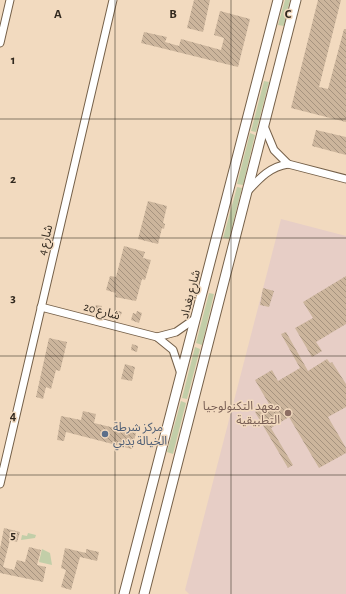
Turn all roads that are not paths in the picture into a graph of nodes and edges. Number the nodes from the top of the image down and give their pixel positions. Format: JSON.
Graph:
{"nodes":[{"id":1,"x":10,"y":0,"type":"edge"},
{"id":2,"x":113,"y":0,"type":"edge"},
{"id":3,"x":278,"y":0,"type":"edge"},
{"id":4,"x":296,"y":0,"type":"edge"},
{"id":5,"x":0,"y":43,"type":"edge"},
{"id":6,"x":264,"y":126,"type":"junction"},
{"id":7,"x":288,"y":164,"type":"junction"},
{"id":8,"x":346,"y":179,"type":"edge"},
{"id":9,"x":247,"y":192,"type":"junction"},
{"id":10,"x":41,"y":307,"type":"junction"},
{"id":11,"x":196,"y":318,"type":"junction"},
{"id":12,"x":157,"y":337,"type":"junction"},
{"id":13,"x":182,"y":375,"type":"junction"},
{"id":14,"x":0,"y":484,"type":"edge"},
{"id":15,"x":158,"y":543,"type":"junction"},
{"id":16,"x":124,"y":594,"type":"edge"},
{"id":17,"x":144,"y":594,"type":"edge"},
{"id":18,"x":150,"y":594,"type":"edge"}],
"edges":[{"from":1,"to":5,"type":"street"},
{"from":2,"to":10,"type":"street","name":"شارع 4"},
{"from":3,"to":11,"type":"main road","name":"شارع بغداد"},
{"from":4,"to":6,"type":"main road"},
{"from":6,"to":7,"type":"street"},
{"from":6,"to":9,"type":"main road"},
{"from":7,"to":8,"type":"street"},
{"from":7,"to":9,"type":"street"},
{"from":9,"to":15,"type":"main road"},
{"from":10,"to":12,"type":"street","name":"شارع 20"},
{"from":10,"to":14,"type":"street","name":"شارع 4"},
{"from":11,"to":12,"type":"street","name":"شارع 20"},
{"from":11,"to":13,"type":"main road","name":"شارع بغداد"},
{"from":12,"to":13,"type":"street","name":"شارع 20"},
{"from":13,"to":16,"type":"main road","name":"شارع بغداد"},
{"from":15,"to":17,"type":"main road"},
{"from":15,"to":18,"type":"main road"}]}
